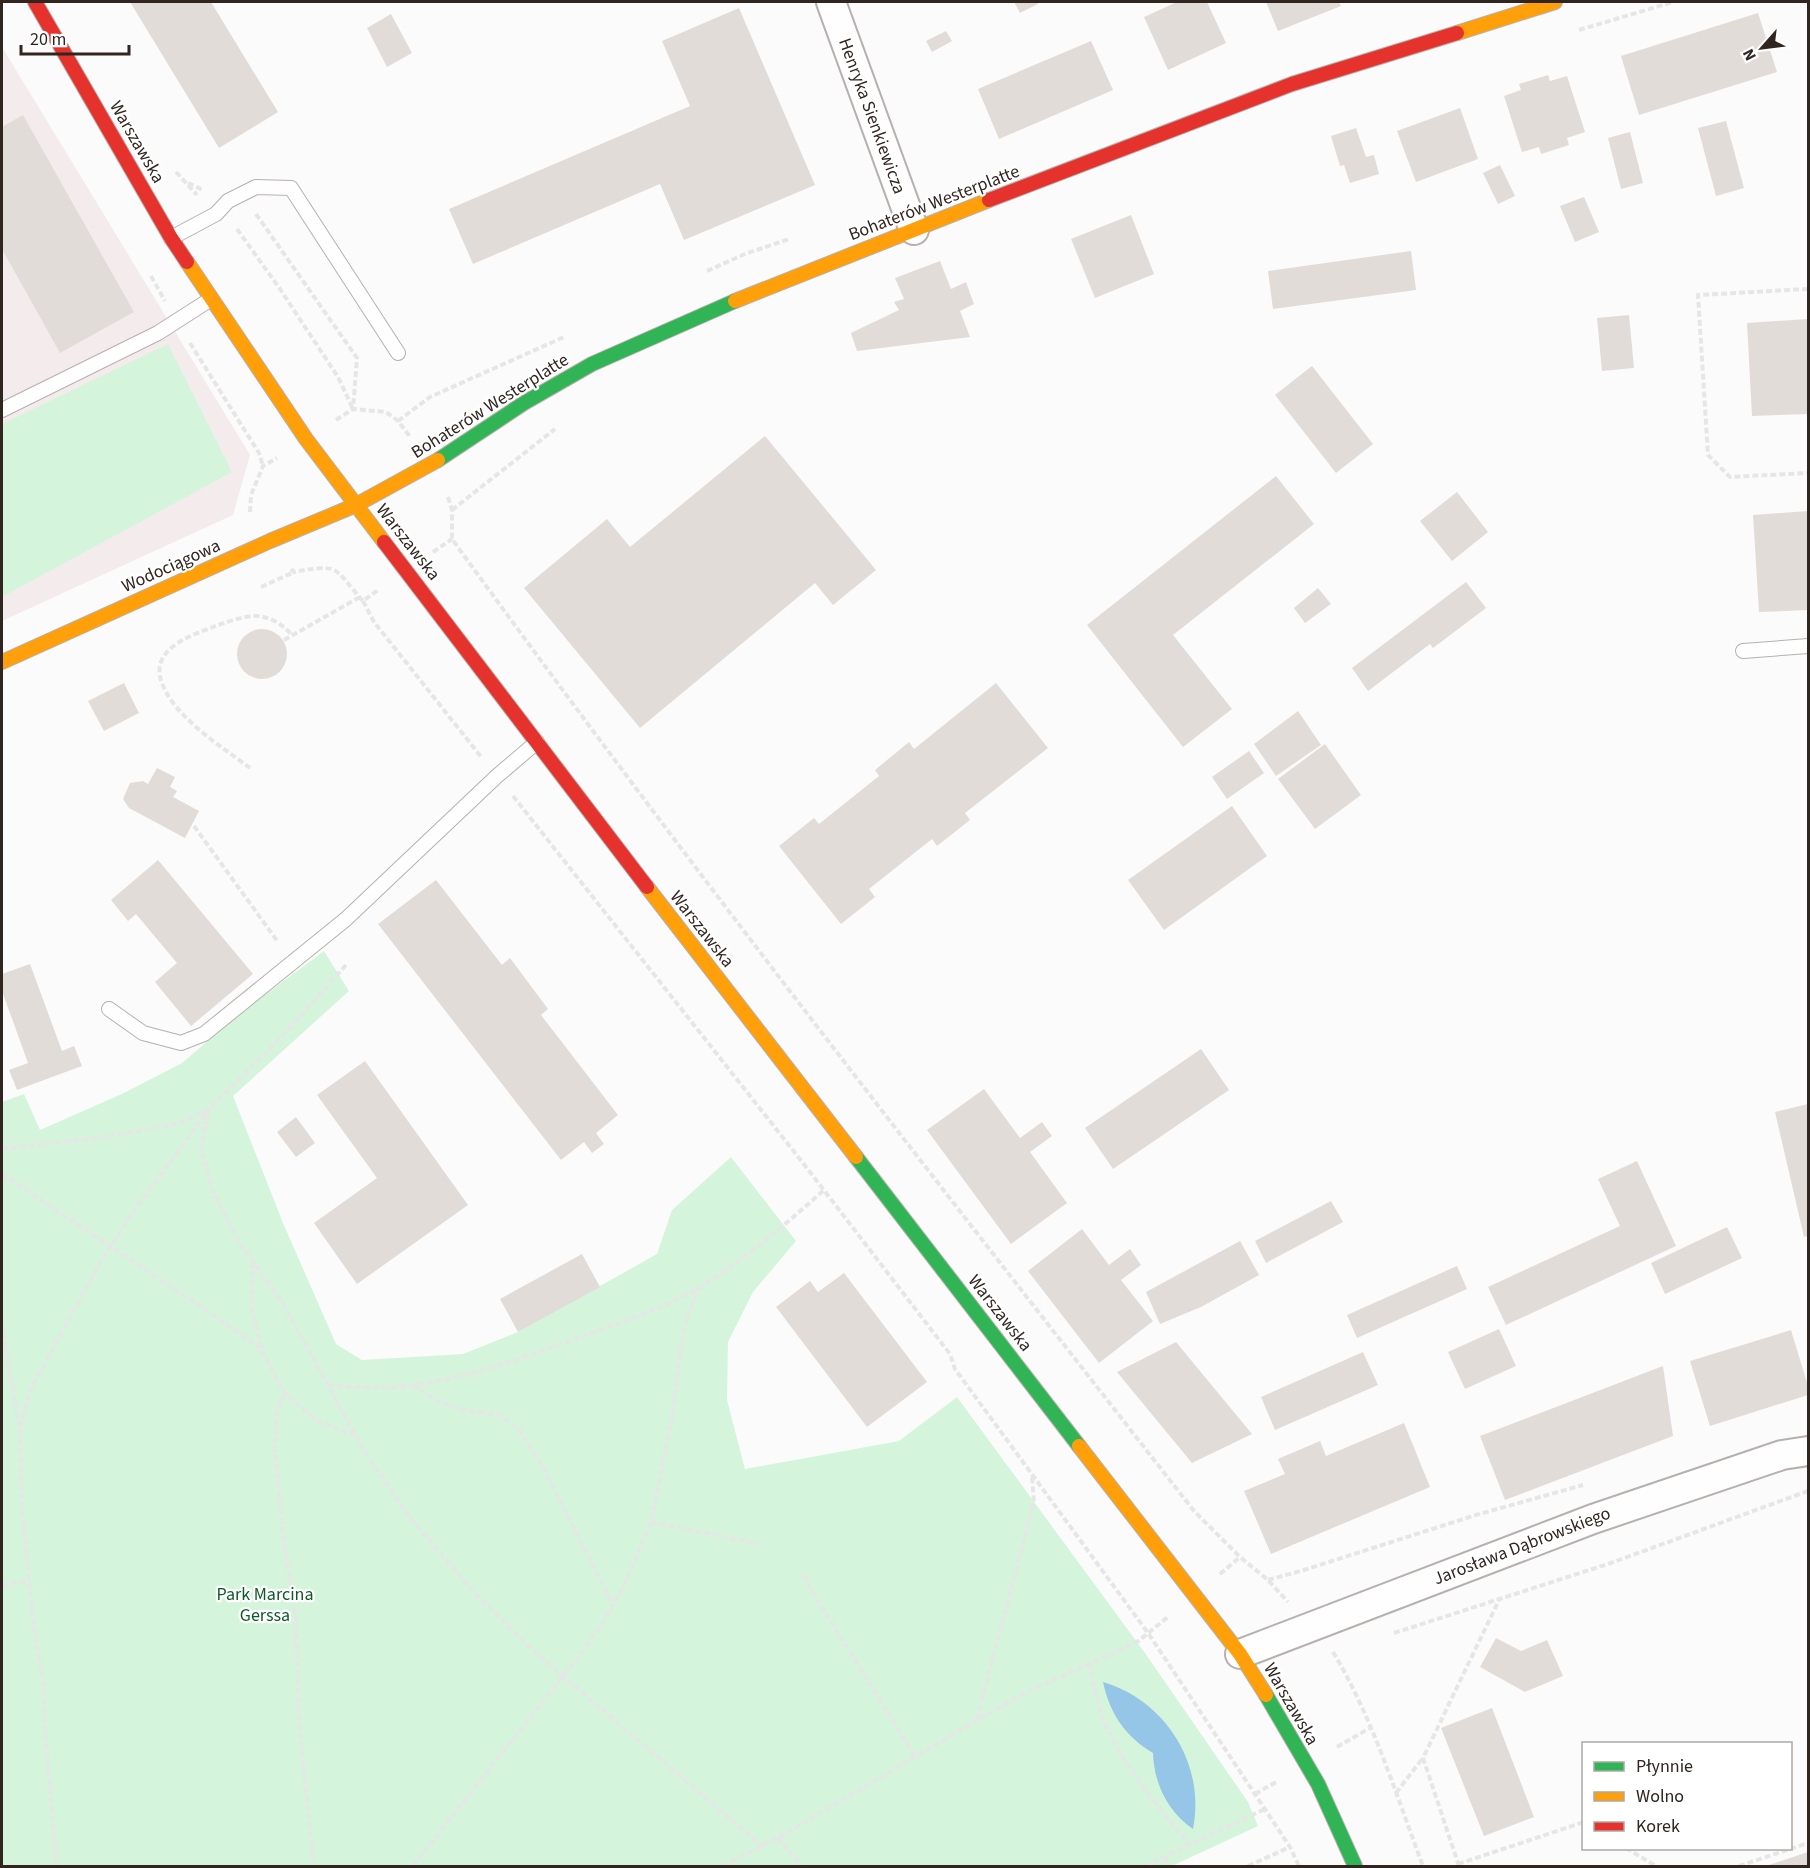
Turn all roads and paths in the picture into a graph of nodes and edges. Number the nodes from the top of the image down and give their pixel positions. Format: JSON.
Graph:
{"nodes":[{"id":1,"x":35,"y":2,"type":"edge"},
{"id":2,"x":831,"y":2,"type":"edge"},
{"id":3,"x":1555,"y":2,"type":"edge"},
{"id":4,"x":185,"y":182,"type":"dead end"},
{"id":5,"x":228,"y":201,"type":"junction"},
{"id":6,"x":914,"y":230,"type":"junction"},
{"id":7,"x":171,"y":238,"type":"junction"},
{"id":8,"x":280,"y":289,"type":"dead end"},
{"id":9,"x":1809,"y":289,"type":"edge"},
{"id":10,"x":212,"y":298,"type":"junction"},
{"id":11,"x":398,"y":353,"type":"dead end"},
{"id":12,"x":2,"y":410,"type":"edge"},
{"id":13,"x":353,"y":410,"type":"junction"},
{"id":14,"x":558,"y":426,"type":"dead end"},
{"id":15,"x":430,"y":466,"type":"junction"},
{"id":16,"x":1809,"y":473,"type":"edge"},
{"id":17,"x":356,"y":505,"type":"junction"},
{"id":18,"x":452,"y":510,"type":"junction"},
{"id":19,"x":292,"y":636,"type":"junction"},
{"id":20,"x":284,"y":640,"type":"dead end"},
{"id":21,"x":1809,"y":646,"type":"edge"},
{"id":22,"x":1743,"y":651,"type":"dead end"},
{"id":23,"x":2,"y":662,"type":"edge"},
{"id":24,"x":537,"y":742,"type":"junction"},
{"id":25,"x":250,"y":768,"type":"dead end"},
{"id":26,"x":497,"y":776,"type":"junction"},
{"id":27,"x":194,"y":826,"type":"dead end"},
{"id":28,"x":293,"y":962,"type":"junction"},
{"id":29,"x":346,"y":965,"type":"dead end"},
{"id":30,"x":109,"y":1009,"type":"dead end"},
{"id":31,"x":209,"y":1109,"type":"junction"},
{"id":32,"x":2,"y":1149,"type":"edge"},
{"id":33,"x":2,"y":1174,"type":"edge"},
{"id":34,"x":824,"y":1190,"type":"junction"},
{"id":35,"x":111,"y":1246,"type":"junction"},
{"id":36,"x":253,"y":1261,"type":"junction"},
{"id":37,"x":699,"y":1287,"type":"junction"},
{"id":38,"x":2,"y":1324,"type":"edge"},
{"id":39,"x":262,"y":1349,"type":"junction"},
{"id":40,"x":327,"y":1385,"type":"junction"},
{"id":41,"x":414,"y":1385,"type":"junction"},
{"id":42,"x":285,"y":1394,"type":"junction"},
{"id":43,"x":20,"y":1427,"type":"junction"},
{"id":44,"x":355,"y":1435,"type":"junction"},
{"id":45,"x":1809,"y":1451,"type":"edge"},
{"id":46,"x":1032,"y":1474,"type":"junction"},
{"id":47,"x":1591,"y":1483,"type":"dead end"},
{"id":48,"x":1809,"y":1491,"type":"edge"},
{"id":49,"x":651,"y":1522,"type":"junction"},
{"id":50,"x":760,"y":1544,"type":"dead end"},
{"id":51,"x":804,"y":1574,"type":"dead end"},
{"id":52,"x":1268,"y":1580,"type":"junction"},
{"id":53,"x":29,"y":1581,"type":"junction"},
{"id":54,"x":2,"y":1585,"type":"edge"},
{"id":55,"x":1195,"y":1594,"type":"junction"},
{"id":56,"x":1499,"y":1599,"type":"junction"},
{"id":57,"x":613,"y":1606,"type":"junction"},
{"id":58,"x":1311,"y":1627,"type":"junction"},
{"id":59,"x":1149,"y":1633,"type":"junction"},
{"id":60,"x":1389,"y":1635,"type":"dead end"},
{"id":61,"x":1344,"y":1649,"type":"dead end"},
{"id":62,"x":1333,"y":1653,"type":"junction"},
{"id":63,"x":1240,"y":1654,"type":"junction"},
{"id":64,"x":1089,"y":1663,"type":"junction"},
{"id":65,"x":563,"y":1676,"type":"junction"},
{"id":66,"x":977,"y":1720,"type":"junction"},
{"id":67,"x":915,"y":1756,"type":"junction"},
{"id":68,"x":1422,"y":1758,"type":"junction"},
{"id":69,"x":1395,"y":1794,"type":"junction"},
{"id":70,"x":1265,"y":1809,"type":"junction"},
{"id":71,"x":1582,"y":1823,"type":"edge"},
{"id":72,"x":777,"y":1838,"type":"junction"},
{"id":73,"x":1809,"y":1843,"type":"edge"},
{"id":74,"x":1190,"y":1845,"type":"junction"},
{"id":75,"x":762,"y":1846,"type":"junction"},
{"id":76,"x":1290,"y":1847,"type":"junction"},
{"id":77,"x":1792,"y":1849,"type":"edge"},
{"id":78,"x":1629,"y":1850,"type":"edge"},
{"id":79,"x":1788,"y":1850,"type":"edge"},
{"id":80,"x":1165,"y":1857,"type":"junction"},
{"id":81,"x":1458,"y":1865,"type":"edge"},
{"id":82,"x":57,"y":1866,"type":"edge"},
{"id":83,"x":314,"y":1866,"type":"edge"},
{"id":84,"x":413,"y":1866,"type":"edge"},
{"id":85,"x":723,"y":1866,"type":"edge"},
{"id":86,"x":802,"y":1866,"type":"edge"},
{"id":87,"x":1145,"y":1866,"type":"edge"},
{"id":88,"x":1170,"y":1866,"type":"edge"},
{"id":89,"x":1248,"y":1866,"type":"edge"},
{"id":90,"x":1299,"y":1866,"type":"edge"},
{"id":91,"x":1355,"y":1866,"type":"edge"},
{"id":92,"x":1423,"y":1866,"type":"edge"},
{"id":93,"x":1656,"y":1866,"type":"edge"},
{"id":94,"x":1739,"y":1866,"type":"edge"}],
"edges":[{"from":1,"to":7,"type":"street","name":"Warszawska"},
{"from":2,"to":6,"type":"street","name":"Henryka Sienkiewicza"},
{"from":3,"to":6,"type":"street","name":"Bohaterów Westerplatte"},
{"from":4,"to":5,"type":"path"},
{"from":5,"to":7,"type":"lane"},
{"from":5,"to":11,"type":"lane"},
{"from":5,"to":13,"type":"path"},
{"from":6,"to":15,"type":"street","name":"Bohaterów Westerplatte"},
{"from":7,"to":10,"type":"street","name":"Warszawska"},
{"from":8,"to":13,"type":"path"},
{"from":9,"to":16,"type":"path"},
{"from":10,"to":12,"type":"lane"},
{"from":10,"to":17,"type":"street","name":"Warszawska"},
{"from":13,"to":15,"type":"path"},
{"from":14,"to":18,"type":"path"},
{"from":15,"to":17,"type":"street","name":"Bohaterów Westerplatte"},
{"from":15,"to":18,"type":"path"},
{"from":17,"to":23,"type":"street","name":"Wodociągowa"},
{"from":17,"to":24,"type":"street","name":"Warszawska"},
{"from":18,"to":52,"type":"path"},
{"from":19,"to":20,"type":"path"},
{"from":19,"to":25,"type":"path"},
{"from":19,"to":26,"type":"path"},
{"from":21,"to":22,"type":"lane"},
{"from":24,"to":26,"type":"lane"},
{"from":24,"to":55,"type":"street","name":"Warszawska"},
{"from":26,"to":28,"type":"lane"},
{"from":26,"to":34,"type":"path"},
{"from":27,"to":28,"type":"path"},
{"from":28,"to":30,"type":"lane"},
{"from":29,"to":31,"type":"path"},
{"from":31,"to":32,"type":"path"},
{"from":31,"to":35,"type":"path"},
{"from":31,"to":36,"type":"path"},
{"from":33,"to":35,"type":"path"},
{"from":34,"to":37,"type":"path"},
{"from":34,"to":46,"type":"path"},
{"from":35,"to":39,"type":"path"},
{"from":35,"to":43,"type":"path"},
{"from":36,"to":39,"type":"path"},
{"from":36,"to":40,"type":"path"},
{"from":37,"to":41,"type":"path"},
{"from":37,"to":49,"type":"path"},
{"from":38,"to":43,"type":"path"},
{"from":39,"to":42,"type":"path"},
{"from":40,"to":41,"type":"path"},
{"from":40,"to":44,"type":"path"},
{"from":41,"to":57,"type":"path"},
{"from":42,"to":44,"type":"path"},
{"from":42,"to":83,"type":"path"},
{"from":43,"to":53,"type":"path"},
{"from":44,"to":65,"type":"path"},
{"from":45,"to":58,"type":"street","name":"Jarosława Dąbrowskiego"},
{"from":46,"to":59,"type":"path"},
{"from":46,"to":66,"type":"path"},
{"from":47,"to":52,"type":"path"},
{"from":48,"to":56,"type":"path"},
{"from":49,"to":50,"type":"path"},
{"from":49,"to":57,"type":"path"},
{"from":51,"to":67,"type":"path"},
{"from":52,"to":58,"type":"path"},
{"from":53,"to":54,"type":"path"},
{"from":53,"to":82,"type":"path"},
{"from":55,"to":59,"type":"path"},
{"from":55,"to":63,"type":"street","name":"Warszawska"},
{"from":56,"to":60,"type":"path"},
{"from":56,"to":68,"type":"path"},
{"from":57,"to":65,"type":"path"},
{"from":58,"to":62,"type":"path"},
{"from":58,"to":63,"type":"street","name":"Jarosława Dąbrowskiego"},
{"from":59,"to":64,"type":"path"},
{"from":59,"to":70,"type":"path"},
{"from":61,"to":62,"type":"path"},
{"from":62,"to":69,"type":"path"},
{"from":63,"to":91,"type":"street","name":"Warszawska"},
{"from":64,"to":66,"type":"path"},
{"from":64,"to":74,"type":"path"},
{"from":65,"to":75,"type":"path"},
{"from":65,"to":84,"type":"path"},
{"from":66,"to":67,"type":"path"},
{"from":67,"to":72,"type":"path"},
{"from":68,"to":69,"type":"path"},
{"from":68,"to":81,"type":"path"},
{"from":69,"to":92,"type":"path"},
{"from":70,"to":74,"type":"path"},
{"from":70,"to":76,"type":"path"},
{"from":71,"to":81,"type":"path"},
{"from":72,"to":75,"type":"path"},
{"from":72,"to":86,"type":"path"},
{"from":73,"to":77,"type":"path"},
{"from":74,"to":80,"type":"path"},
{"from":75,"to":85,"type":"path"},
{"from":76,"to":89,"type":"path"},
{"from":76,"to":90,"type":"path"},
{"from":78,"to":93,"type":"path"},
{"from":79,"to":94,"type":"path"},
{"from":80,"to":87,"type":"path"},
{"from":80,"to":88,"type":"path"}]}
